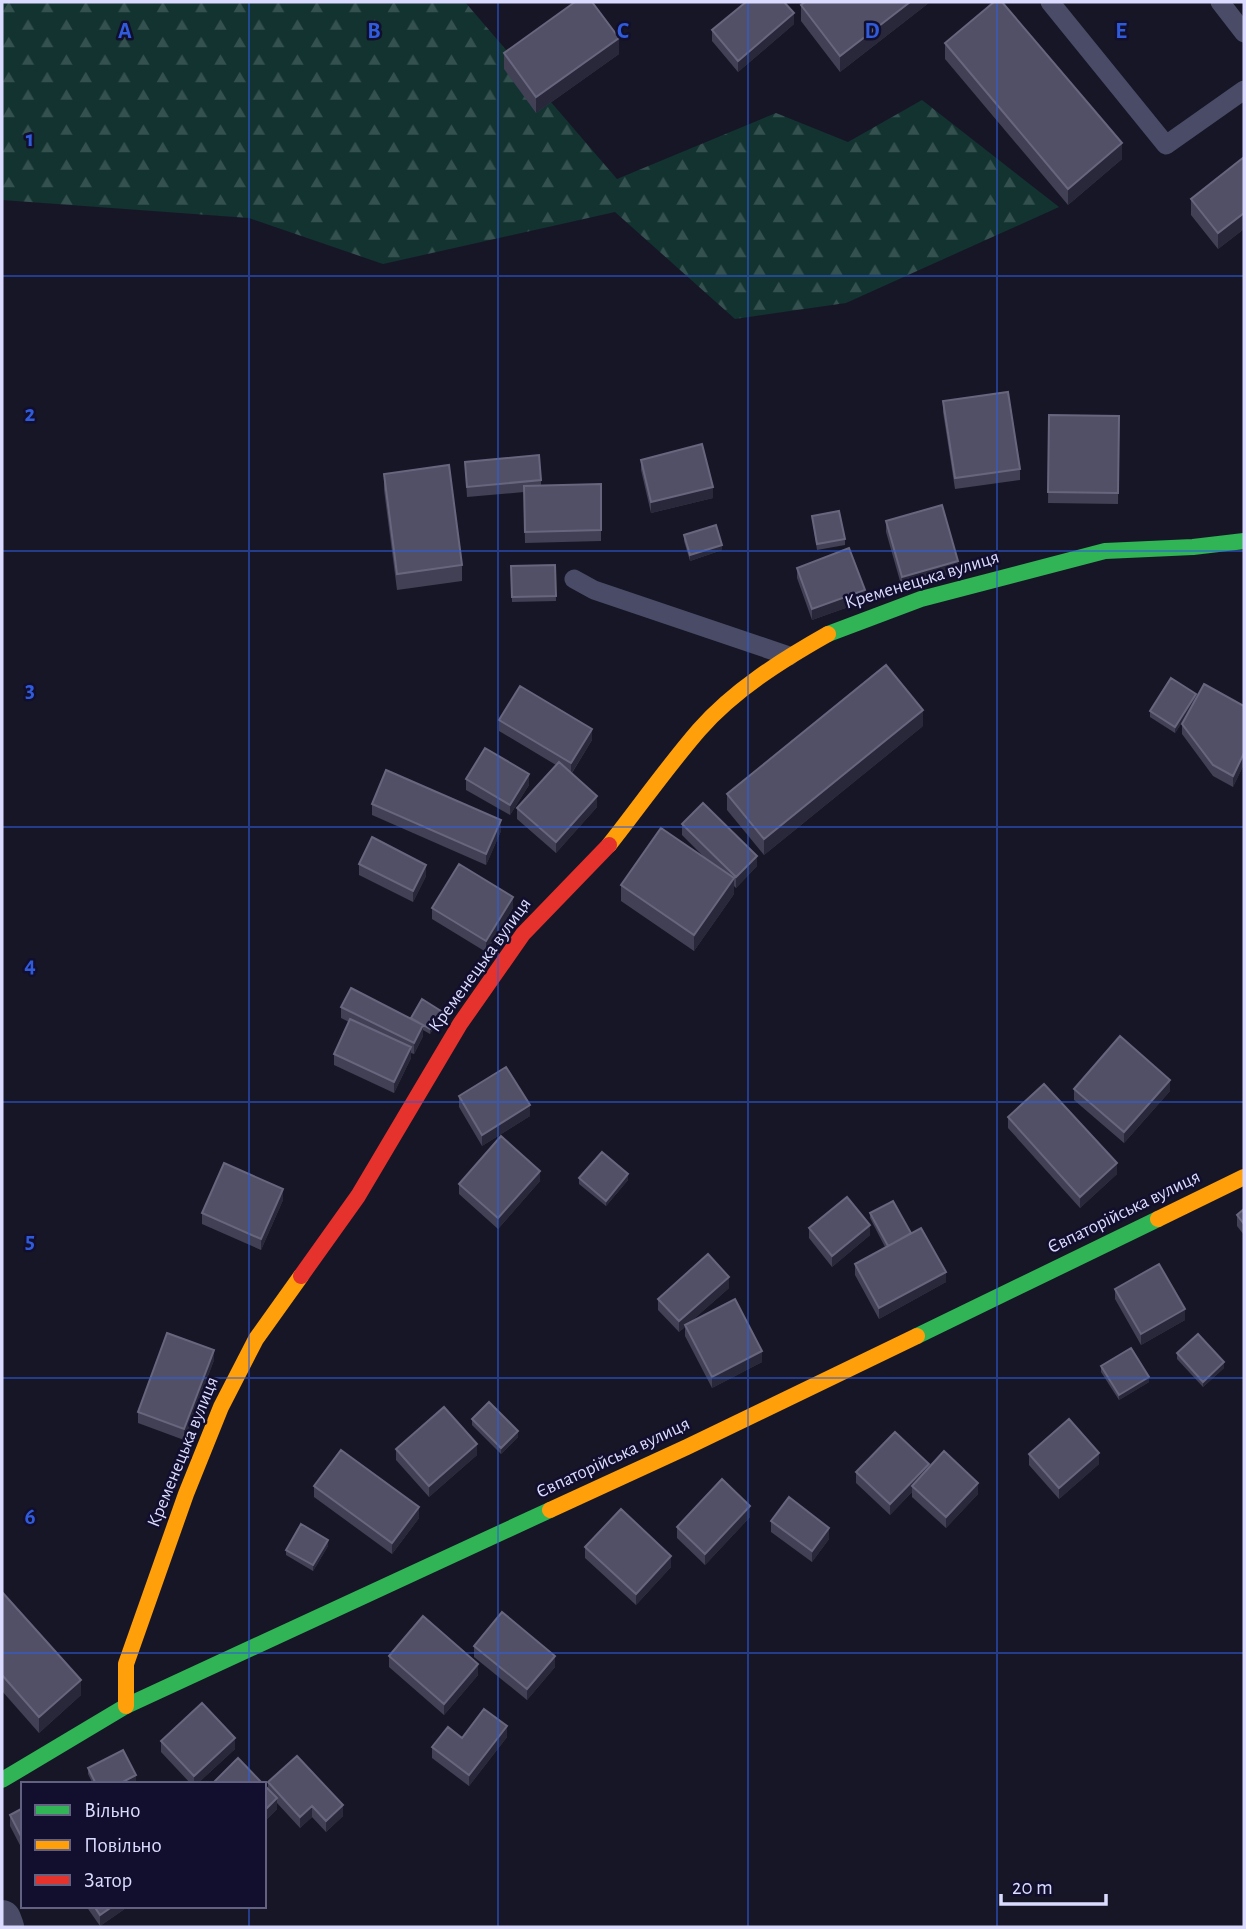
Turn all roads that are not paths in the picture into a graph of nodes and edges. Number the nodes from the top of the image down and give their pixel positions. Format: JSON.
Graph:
{"nodes":[{"id":1,"x":1050,"y":2,"type":"edge"},
{"id":2,"x":1220,"y":2,"type":"edge"},
{"id":3,"x":1244,"y":33,"type":"edge"},
{"id":4,"x":1244,"y":90,"type":"edge"},
{"id":5,"x":1244,"y":541,"type":"edge"},
{"id":6,"x":574,"y":579,"type":"dead end"},
{"id":7,"x":789,"y":656,"type":"junction"},
{"id":8,"x":1244,"y":1177,"type":"edge"},
{"id":9,"x":126,"y":1706,"type":"junction"},
{"id":10,"x":2,"y":1780,"type":"edge"},
{"id":11,"x":2,"y":1919,"type":"edge"},
{"id":12,"x":5,"y":1927,"type":"edge"}],
"edges":[{"from":1,"to":4,"type":"lane"},
{"from":2,"to":3,"type":"lane"},
{"from":5,"to":7,"type":"street","name":"Кременецька вулиця"},
{"from":6,"to":7,"type":"lane"},
{"from":7,"to":9,"type":"street","name":"Кременецька вулиця"},
{"from":8,"to":9,"type":"street","name":"Євпаторійська вулиця"},
{"from":9,"to":10,"type":"street","name":"Євпаторійська вулиця"},
{"from":11,"to":12,"type":"street"}]}
